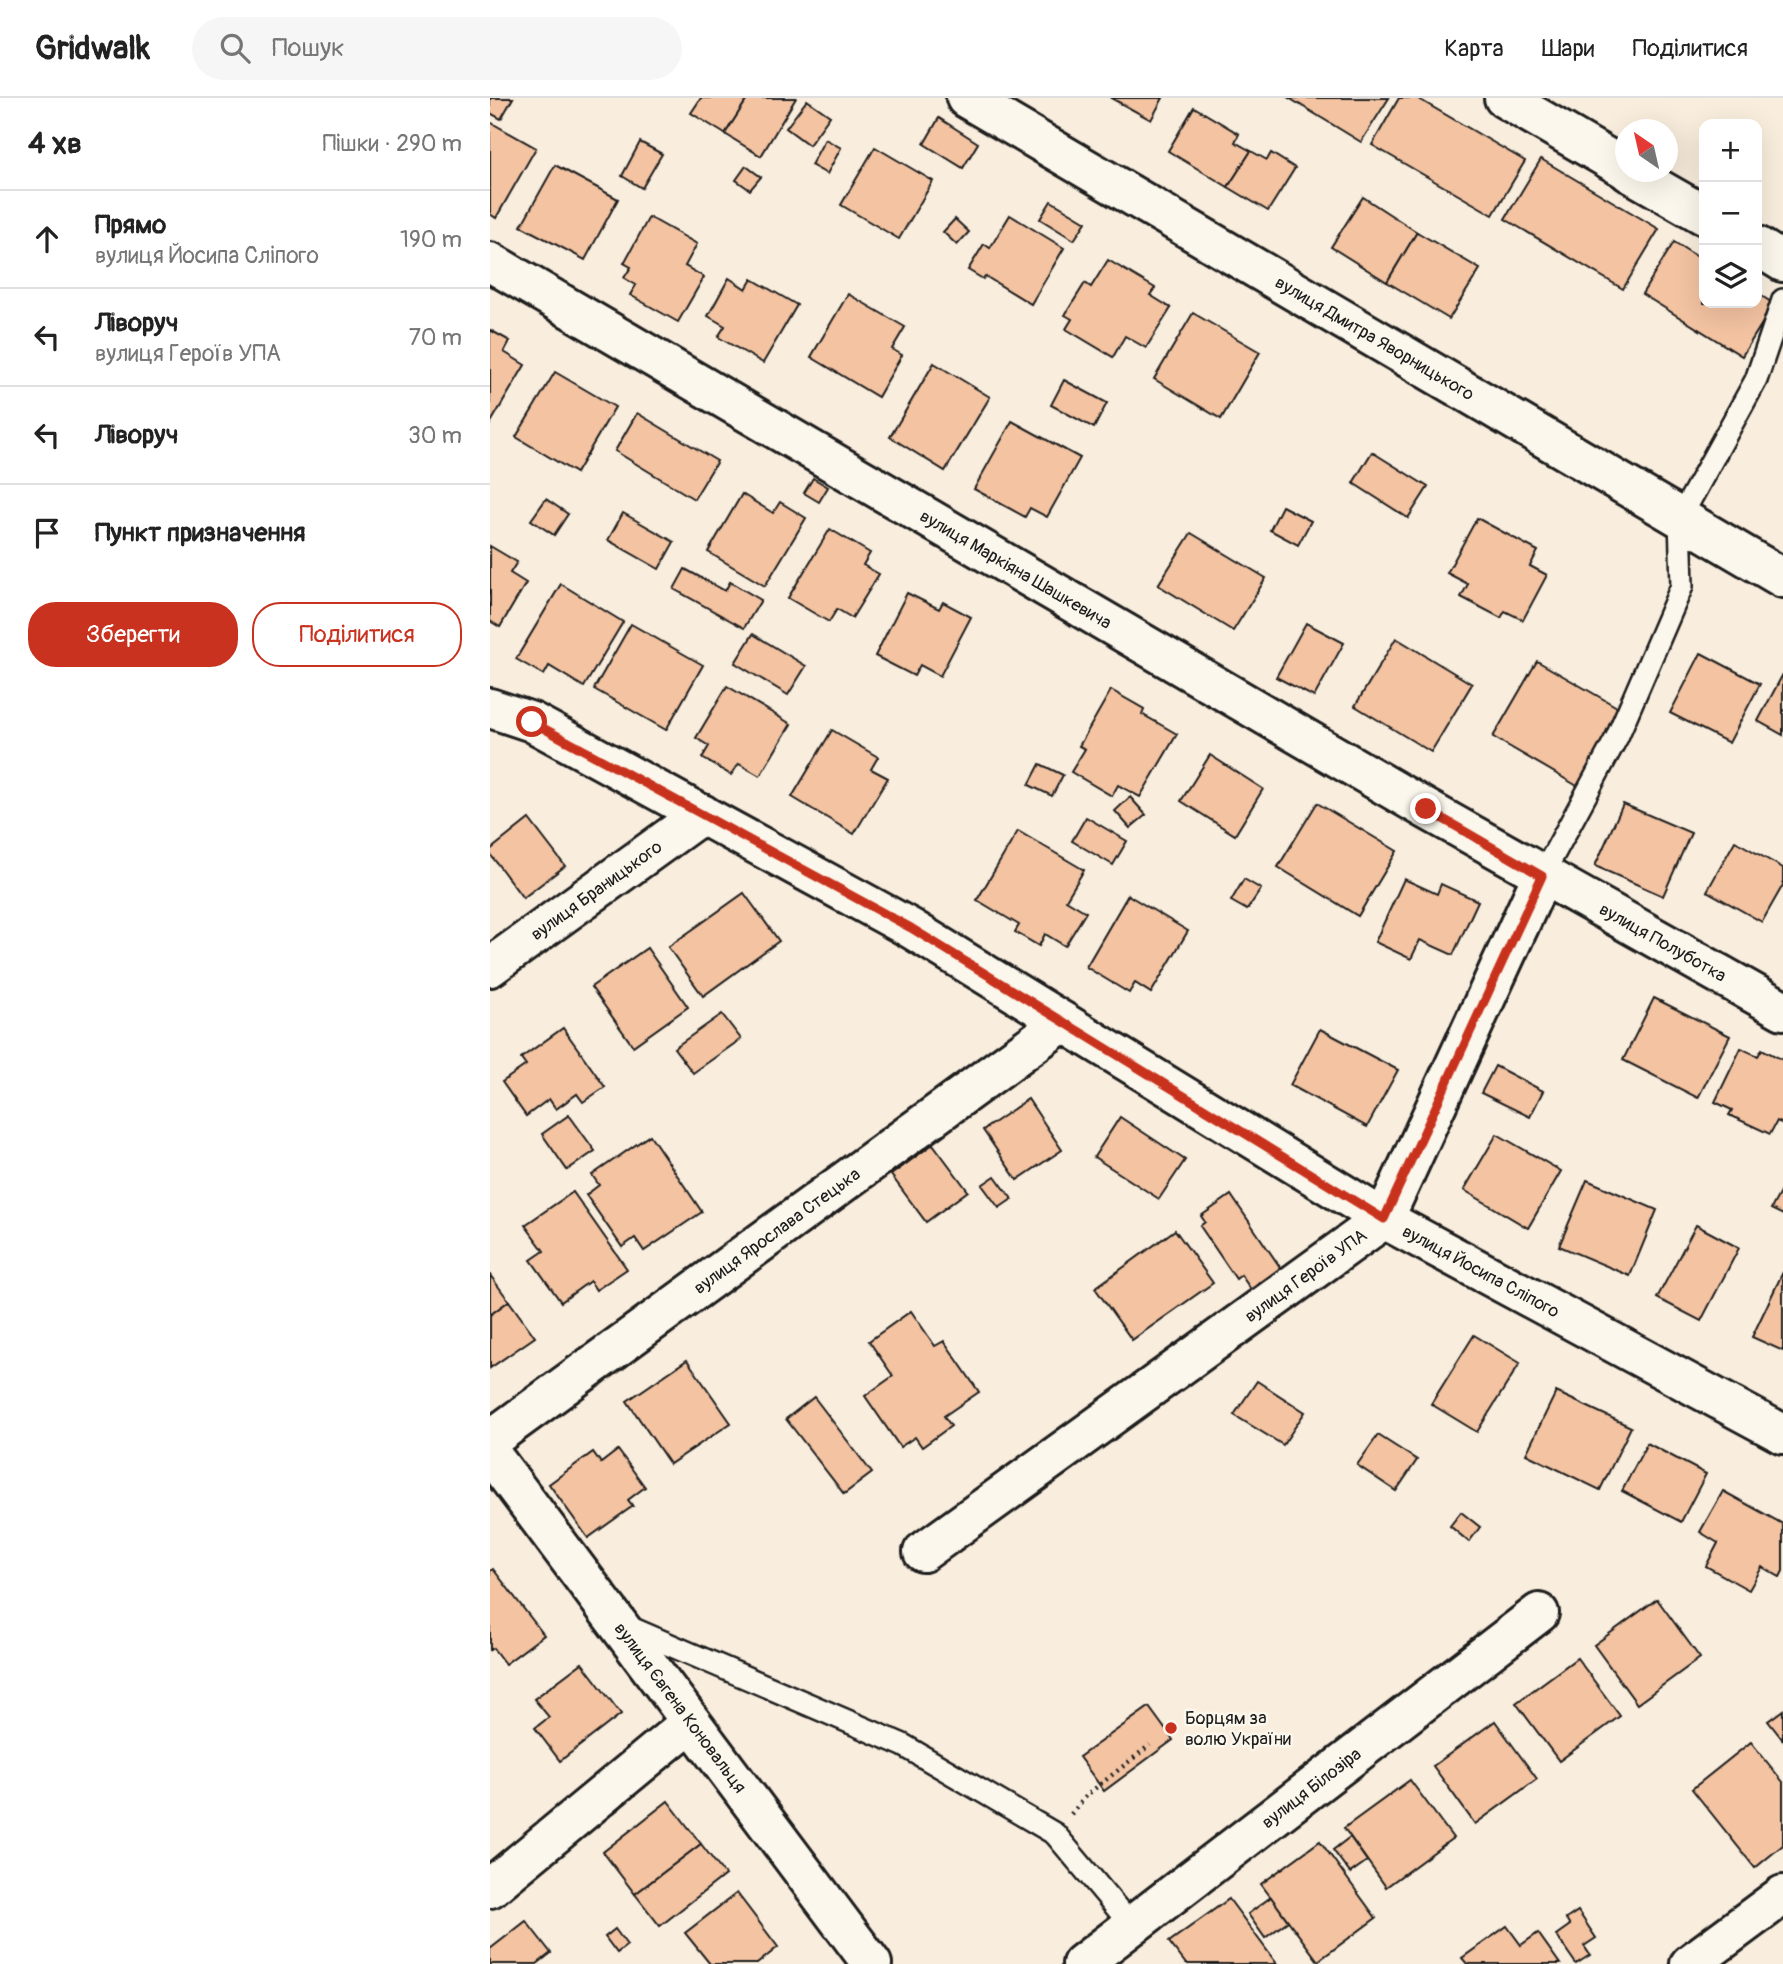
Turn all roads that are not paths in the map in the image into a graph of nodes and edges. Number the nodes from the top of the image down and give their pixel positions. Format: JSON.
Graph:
{"nodes":[{"id":1,"x":966,"y":98,"type":"edge"},
{"id":2,"x":1504,"y":98,"type":"edge"},
{"id":3,"x":1615,"y":162,"type":"edge"},
{"id":4,"x":1648,"y":182,"type":"edge"},
{"id":5,"x":1699,"y":212,"type":"edge"},
{"id":6,"x":1762,"y":249,"type":"edge"},
{"id":7,"x":490,"y":262,"type":"edge"},
{"id":8,"x":1783,"y":262,"type":"edge"},
{"id":9,"x":1783,"y":300,"type":"edge"},
{"id":10,"x":1680,"y":518,"type":"junction"},
{"id":11,"x":1783,"y":578,"type":"edge"},
{"id":12,"x":490,"y":708,"type":"edge"},
{"id":13,"x":702,"y":814,"type":"junction"},
{"id":14,"x":1542,"y":876,"type":"junction"},
{"id":15,"x":490,"y":967,"type":"edge"},
{"id":16,"x":1783,"y":1010,"type":"edge"},
{"id":17,"x":1063,"y":1022,"type":"junction"},
{"id":18,"x":1384,"y":1219,"type":"junction"},
{"id":19,"x":1783,"y":1434,"type":"edge"},
{"id":20,"x":490,"y":1440,"type":"edge"},
{"id":21,"x":490,"y":1453,"type":"edge"},
{"id":22,"x":923,"y":1552,"type":"dead end"},
{"id":23,"x":1539,"y":1613,"type":"dead end"},
{"id":24,"x":615,"y":1621,"type":"junction"},
{"id":25,"x":691,"y":1722,"type":"junction"},
{"id":26,"x":490,"y":1888,"type":"edge"},
{"id":27,"x":1783,"y":1895,"type":"edge"},
{"id":28,"x":1132,"y":1926,"type":"junction"},
{"id":29,"x":872,"y":1964,"type":"edge"},
{"id":30,"x":1082,"y":1964,"type":"edge"},
{"id":31,"x":1690,"y":1964,"type":"edge"}],
"edges":[{"from":1,"to":10,"type":"street","name":"вулиця Дмитра Яворницького"},
{"from":2,"to":3,"type":"street"},
{"from":4,"to":5,"type":"street"},
{"from":6,"to":8,"type":"street"},
{"from":7,"to":14,"type":"street","name":"вулиця Маркіяна Шашкевича"},
{"from":9,"to":10,"type":"lane"},
{"from":10,"to":11,"type":"street","name":"вулиця Дмитра Яворницького"},
{"from":10,"to":14,"type":"lane"},
{"from":12,"to":13,"type":"street","name":"вулиця Йосипа Сліпого"},
{"from":13,"to":15,"type":"street","name":"вулиця Браницького"},
{"from":13,"to":17,"type":"street","name":"вулиця Йосипа Сліпого"},
{"from":14,"to":16,"type":"street","name":"вулиця Полуботка"},
{"from":14,"to":18,"type":"street","name":"вулиця Героїв УПА"},
{"from":17,"to":18,"type":"street","name":"вулиця Йосипа Сліпого"},
{"from":17,"to":20,"type":"street","name":"вулиця Ярослава Стецька"},
{"from":18,"to":19,"type":"street","name":"вулиця Йосипа Сліпого"},
{"from":18,"to":22,"type":"street","name":"вулиця Героїв УПА"},
{"from":21,"to":24,"type":"street","name":"вулиця Євгена Коновальця"},
{"from":23,"to":28,"type":"street","name":"вулиця Білозіра"},
{"from":24,"to":25,"type":"street","name":"вулиця Євгена Коновальця"},
{"from":24,"to":28,"type":"lane"},
{"from":25,"to":26,"type":"street"},
{"from":25,"to":29,"type":"street","name":"вулиця Євгена Коновальця"},
{"from":27,"to":31,"type":"street"},
{"from":28,"to":30,"type":"street","name":"вулиця Білозіра"}]}
